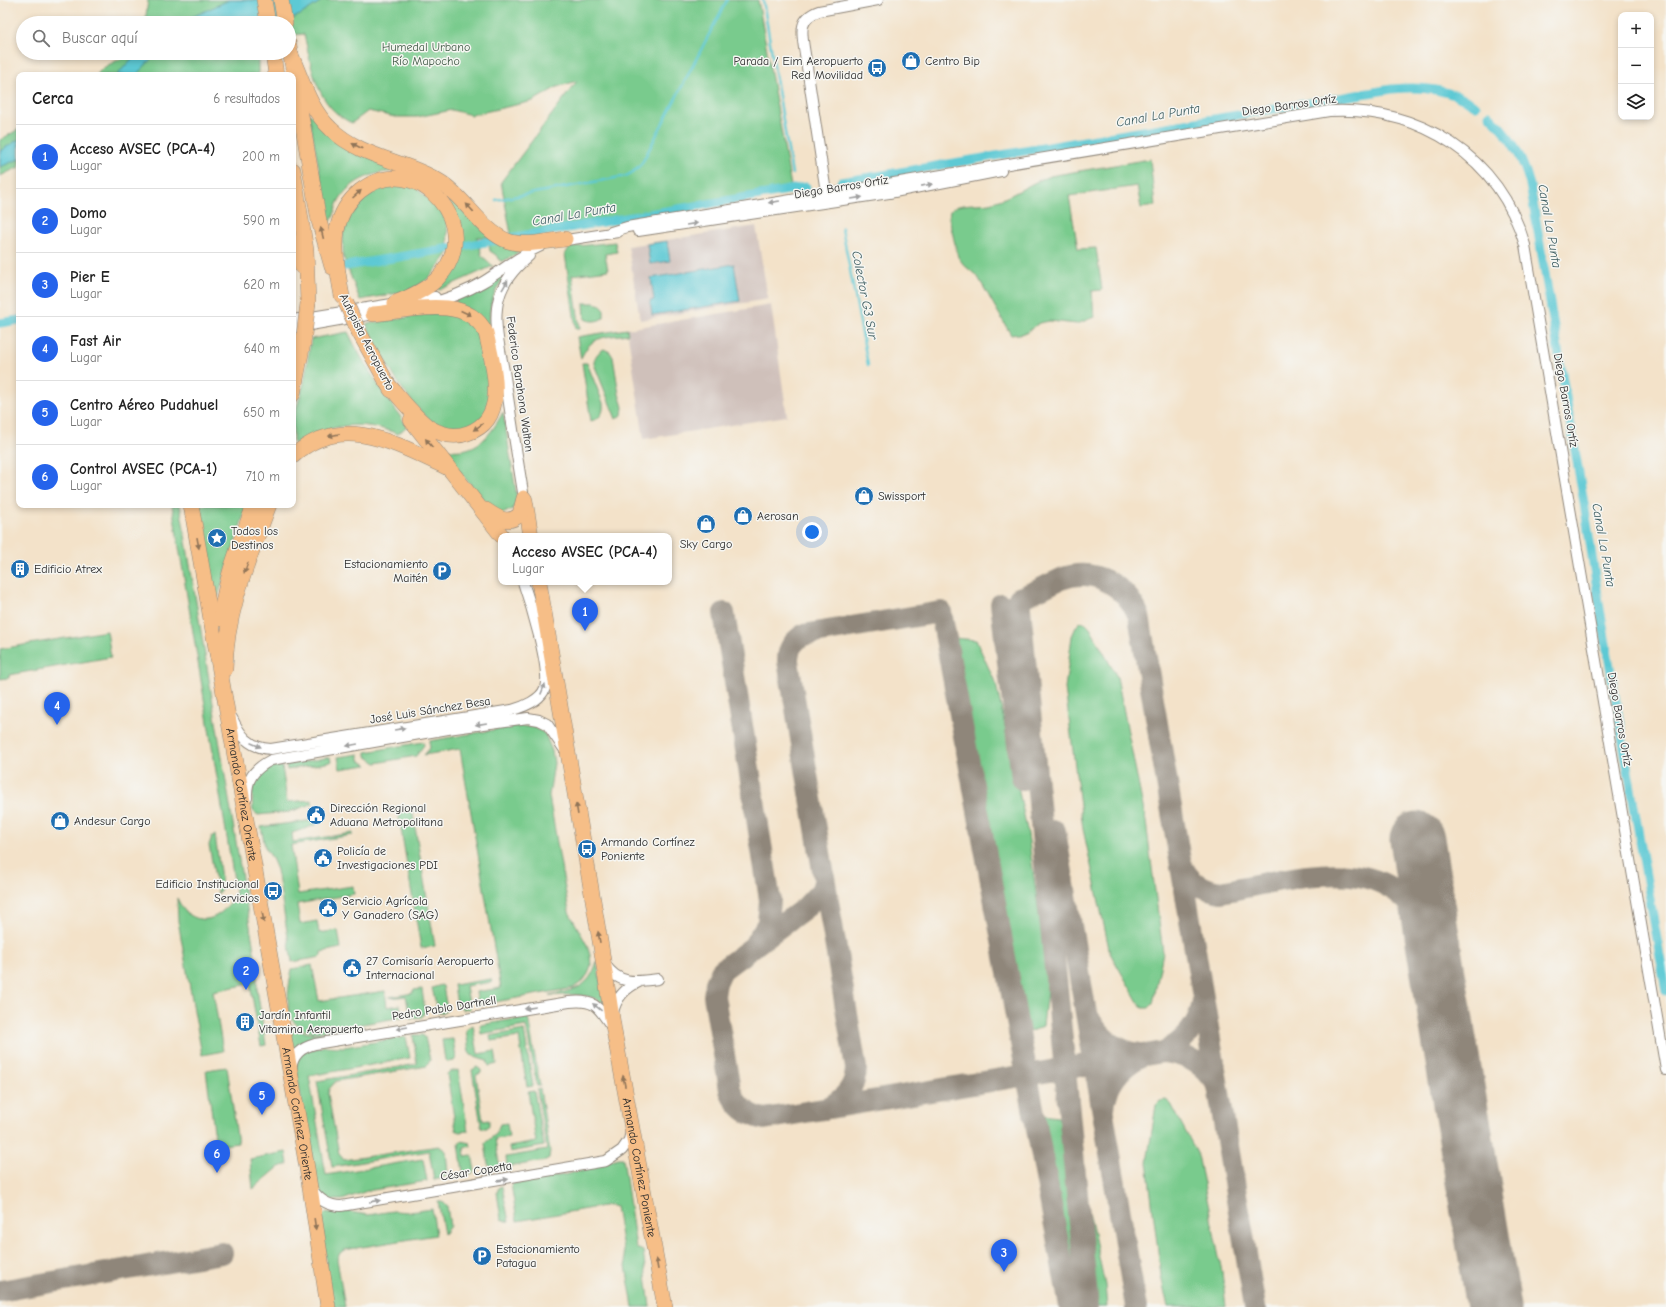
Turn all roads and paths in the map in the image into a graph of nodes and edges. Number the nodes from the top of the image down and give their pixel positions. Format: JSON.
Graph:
{"nodes":[{"id":1,"x":264,"y":0,"type":"edge"},
{"id":2,"x":281,"y":0,"type":"edge"},
{"id":3,"x":878,"y":0,"type":"edge"},
{"id":4,"x":267,"y":16,"type":"edge"},
{"id":5,"x":284,"y":16,"type":"edge"},
{"id":6,"x":292,"y":60,"type":"edge"},
{"id":7,"x":294,"y":60,"type":"edge"},
{"id":8,"x":294,"y":72,"type":"edge"},
{"id":9,"x":296,"y":85,"type":"edge"},
{"id":10,"x":296,"y":188,"type":"edge"},
{"id":11,"x":826,"y":198,"type":"junction"},
{"id":12,"x":565,"y":239,"type":"junction"},
{"id":13,"x":545,"y":245,"type":"junction"},
{"id":14,"x":296,"y":253,"type":"edge"},
{"id":15,"x":501,"y":269,"type":"junction"},
{"id":16,"x":308,"y":296,"type":"junction"},
{"id":17,"x":344,"y":300,"type":"junction"},
{"id":18,"x":395,"y":303,"type":"junction"},
{"id":19,"x":373,"y":314,"type":"junction"},
{"id":20,"x":296,"y":320,"type":"edge"},
{"id":21,"x":296,"y":327,"type":"edge"},
{"id":22,"x":296,"y":377,"type":"edge"},
{"id":23,"x":386,"y":382,"type":"junction"},
{"id":24,"x":296,"y":454,"type":"edge"},
{"id":25,"x":450,"y":469,"type":"junction"},
{"id":26,"x":524,"y":498,"type":"junction"},
{"id":27,"x":480,"y":506,"type":"junction"},
{"id":28,"x":192,"y":508,"type":"edge"},
{"id":29,"x":253,"y":508,"type":"edge"},
{"id":30,"x":267,"y":508,"type":"edge"},
{"id":31,"x":500,"y":533,"type":"edge"},
{"id":32,"x":530,"y":533,"type":"edge"},
{"id":33,"x":524,"y":585,"type":"edge"},
{"id":34,"x":531,"y":585,"type":"edge"},
{"id":35,"x":540,"y":585,"type":"edge"},
{"id":36,"x":547,"y":630,"type":"junction"},
{"id":37,"x":222,"y":685,"type":"junction"},
{"id":38,"x":226,"y":706,"type":"junction"},
{"id":39,"x":567,"y":754,"type":"junction"},
{"id":40,"x":249,"y":836,"type":"junction"},
{"id":41,"x":604,"y":962,"type":"junction"},
{"id":42,"x":658,"y":979,"type":"dead end"},
{"id":43,"x":639,"y":982,"type":"junction"},
{"id":44,"x":613,"y":1025,"type":"junction"},
{"id":45,"x":1666,"y":1070,"type":"edge"},
{"id":46,"x":291,"y":1082,"type":"junction"},
{"id":47,"x":632,"y":1122,"type":"junction"},
{"id":48,"x":310,"y":1184,"type":"junction"},
{"id":49,"x":664,"y":1305,"type":"edge"},
{"id":50,"x":328,"y":1307,"type":"edge"}],
"edges":[{"from":1,"to":4,"type":"highway"},
{"from":2,"to":5,"type":"highway"},
{"from":3,"to":11,"type":"street"},
{"from":8,"to":6,"type":"highway","name":"Autopista Aeropuerto","one_way":true},
{"from":12,"to":7,"type":"highway","one_way":true},
{"from":17,"to":9,"type":"highway","name":"Autopista Aeropuerto","one_way":true},
{"from":10,"to":16,"type":"highway"},
{"from":11,"to":12,"type":"street","name":"Diego Barros Ortíz"},
{"from":11,"to":45,"type":"street","name":"Diego Barros Ortíz"},
{"from":12,"to":13,"type":"street","name":"Diego Barros Ortíz"},
{"from":13,"to":15,"type":"street","name":"Diego Barros Ortíz"},
{"from":26,"to":13,"type":"street","name":"Federico Barahona Walton","one_way":true},
{"from":14,"to":16,"type":"highway"},
{"from":15,"to":18,"type":"street","name":"Diego Barros Ortíz"},
{"from":15,"to":19,"type":"street","name":"Diego Barros Ortíz"},
{"from":16,"to":22,"type":"highway","bridge":true},
{"from":17,"to":18,"type":"highway","one_way":true},
{"from":17,"to":23,"type":"highway","name":"Autopista Aeropuerto","bridge":true},
{"from":18,"to":20,"type":"street","name":"Diego Barros Ortíz"},
{"from":19,"to":21,"type":"street","name":"Diego Barros Ortíz"},
{"from":19,"to":23,"type":"highway","one_way":true},
{"from":25,"to":23,"type":"highway","name":"Autopista Aeropuerto","one_way":true},
{"from":25,"to":24,"type":"highway","one_way":true},
{"from":25,"to":27,"type":"highway","name":"Autopista Aeropuerto"},
{"from":26,"to":27,"type":"highway"},
{"from":26,"to":32,"type":"highway"},
{"from":27,"to":31,"type":"highway","name":"Autopista Aeropuerto"},
{"from":28,"to":37,"type":"highway","one_way":true},
{"from":29,"to":37,"type":"highway"},
{"from":30,"to":38,"type":"highway","one_way":true},
{"from":38,"to":33,"type":"street","name":"José Luis Sánchez Besa","one_way":true},
{"from":34,"to":36,"type":"highway"},
{"from":35,"to":36,"type":"highway"},
{"from":36,"to":39,"type":"highway","name":"Armando Cortínez Poniente"},
{"from":37,"to":38,"type":"highway","name":"Armando Cortínez Oriente"},
{"from":38,"to":40,"type":"highway","name":"Armando Cortínez Oriente"},
{"from":39,"to":40,"type":"street","name":"José Luis Sánchez Besa","one_way":true},
{"from":41,"to":39,"type":"highway","name":"Armando Cortínez Poniente","one_way":true},
{"from":40,"to":46,"type":"highway","name":"Armando Cortínez Oriente","one_way":true},
{"from":41,"to":43,"type":"street"},
{"from":41,"to":44,"type":"highway","name":"Armando Cortínez Poniente"},
{"from":42,"to":43,"type":"street"},
{"from":43,"to":44,"type":"street"},
{"from":44,"to":46,"type":"street","name":"Pedro Pablo Dartnell","one_way":true},
{"from":47,"to":44,"type":"highway","name":"Armando Cortínez Poniente","one_way":true},
{"from":46,"to":48,"type":"highway","name":"Armando Cortínez Oriente"},
{"from":48,"to":47,"type":"street","name":"César Copetta","one_way":true},
{"from":49,"to":47,"type":"highway","name":"Armando Cortínez Poniente","one_way":true},
{"from":48,"to":50,"type":"highway","name":"Armando Cortínez Oriente","one_way":true}]}
